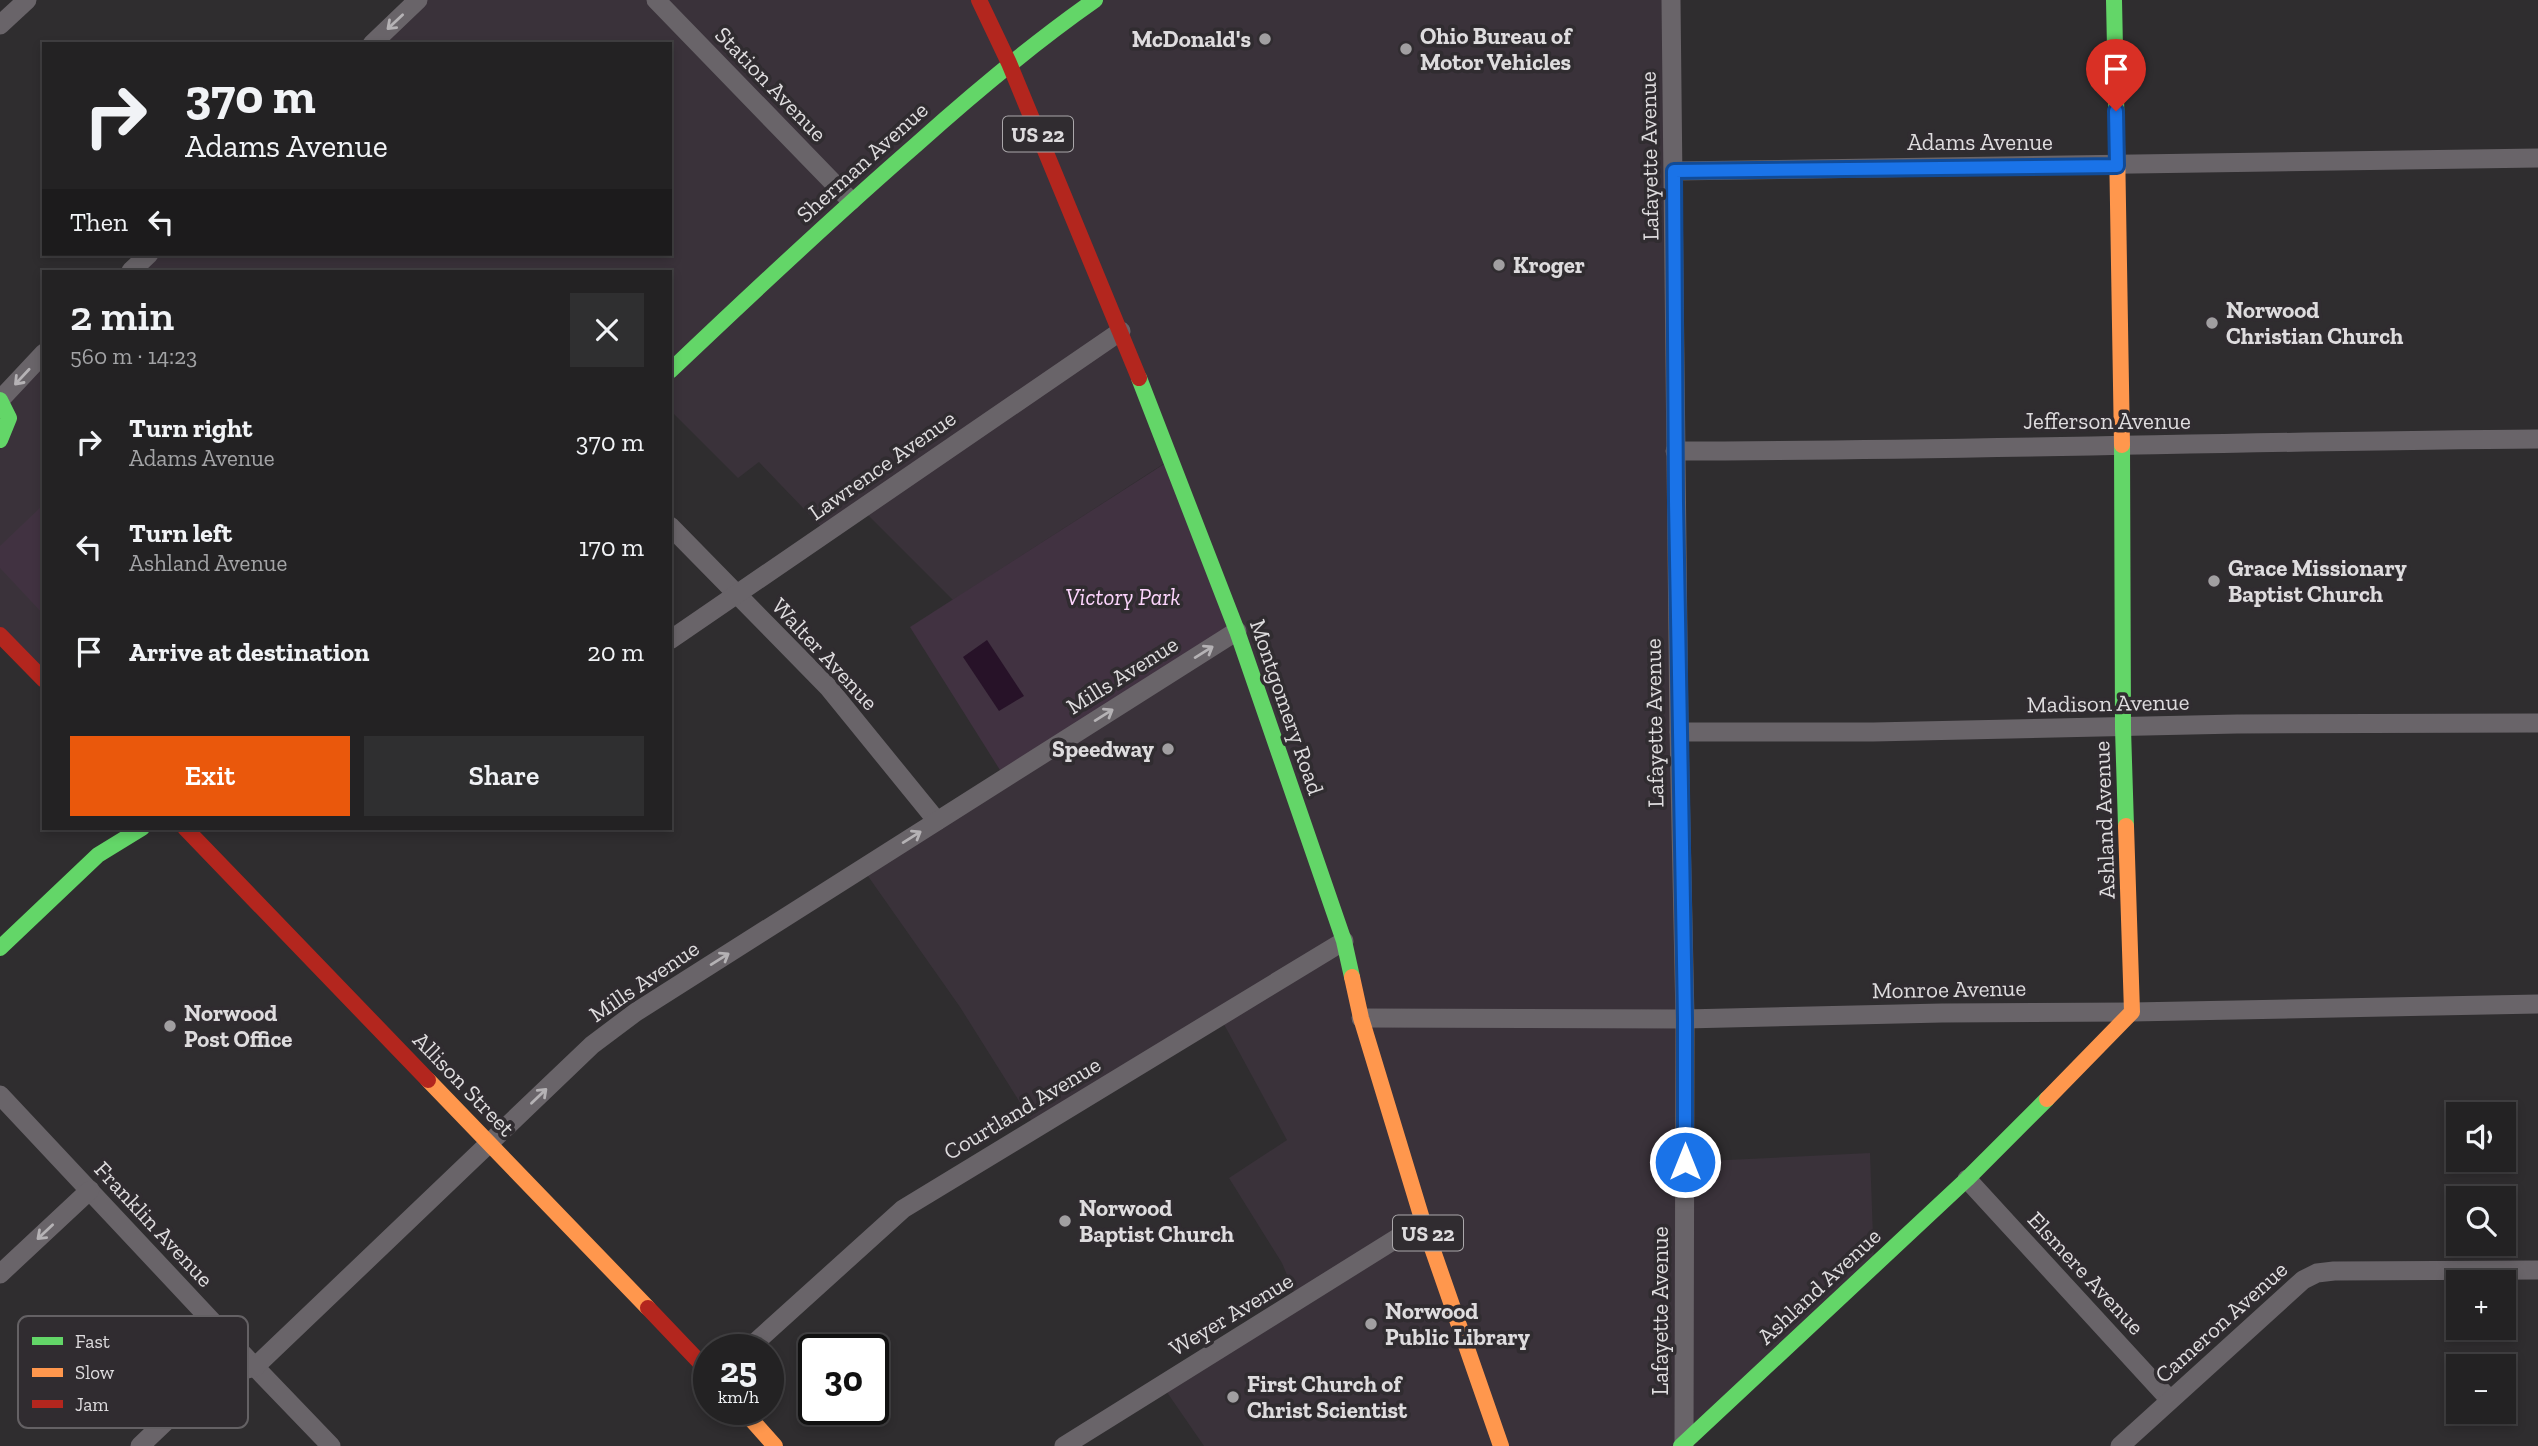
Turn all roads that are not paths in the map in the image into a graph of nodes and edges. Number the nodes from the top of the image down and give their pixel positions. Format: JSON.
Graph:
{"nodes":[{"id":1,"x":27,"y":0,"type":"edge"},
{"id":2,"x":418,"y":0,"type":"edge"},
{"id":3,"x":656,"y":0,"type":"edge"},
{"id":4,"x":979,"y":0,"type":"edge"},
{"id":5,"x":1095,"y":0,"type":"edge"},
{"id":6,"x":1671,"y":0,"type":"edge"},
{"id":7,"x":2114,"y":0,"type":"edge"},
{"id":8,"x":0,"y":25,"type":"edge"},
{"id":9,"x":374,"y":42,"type":"edge"},
{"id":10,"x":1009,"y":63,"type":"junction"},
{"id":11,"x":2538,"y":159,"type":"edge"},
{"id":12,"x":2117,"y":166,"type":"junction"},
{"id":13,"x":1674,"y":171,"type":"junction"},
{"id":14,"x":851,"y":201,"type":"junction"},
{"id":15,"x":147,"y":256,"type":"edge"},
{"id":16,"x":132,"y":270,"type":"edge"},
{"id":17,"x":1121,"y":331,"type":"junction"},
{"id":18,"x":42,"y":355,"type":"edge"},
{"id":19,"x":672,"y":369,"type":"edge"},
{"id":20,"x":0,"y":400,"type":"edge"},
{"id":21,"x":2538,"y":439,"type":"edge"},
{"id":22,"x":0,"y":440,"type":"edge"},
{"id":23,"x":2122,"y":447,"type":"junction"},
{"id":24,"x":1675,"y":451,"type":"junction"},
{"id":25,"x":672,"y":528,"type":"edge"},
{"id":26,"x":736,"y":595,"type":"junction"},
{"id":27,"x":1237,"y":631,"type":"junction"},
{"id":28,"x":0,"y":635,"type":"edge"},
{"id":29,"x":672,"y":639,"type":"edge"},
{"id":30,"x":42,"y":678,"type":"edge"},
{"id":31,"x":2538,"y":723,"type":"edge"},
{"id":32,"x":2123,"y":729,"type":"junction"},
{"id":33,"x":1679,"y":732,"type":"junction"},
{"id":34,"x":937,"y":821,"type":"junction"},
{"id":35,"x":139,"y":830,"type":"edge"},
{"id":36,"x":187,"y":830,"type":"edge"},
{"id":37,"x":1345,"y":940,"type":"junction"},
{"id":38,"x":0,"y":948,"type":"edge"},
{"id":39,"x":2538,"y":1004,"type":"edge"},
{"id":40,"x":2132,"y":1012,"type":"junction"},
{"id":41,"x":1361,"y":1018,"type":"junction"},
{"id":42,"x":1685,"y":1019,"type":"junction"},
{"id":43,"x":0,"y":1095,"type":"edge"},
{"id":44,"x":490,"y":1143,"type":"junction"},
{"id":45,"x":1966,"y":1179,"type":"junction"},
{"id":46,"x":90,"y":1190,"type":"junction"},
{"id":47,"x":1423,"y":1222,"type":"junction"},
{"id":48,"x":2538,"y":1270,"type":"edge"},
{"id":49,"x":0,"y":1275,"type":"edge"},
{"id":50,"x":207,"y":1316,"type":"edge"},
{"id":51,"x":765,"y":1334,"type":"edge"},
{"id":52,"x":693,"y":1355,"type":"edge"},
{"id":53,"x":248,"y":1359,"type":"edge"},
{"id":54,"x":255,"y":1367,"type":"junction"},
{"id":55,"x":248,"y":1369,"type":"edge"},
{"id":56,"x":2170,"y":1400,"type":"junction"},
{"id":57,"x":756,"y":1425,"type":"edge"},
{"id":58,"x":159,"y":1428,"type":"edge"},
{"id":59,"x":1683,"y":1445,"type":"edge"},
{"id":60,"x":140,"y":1446,"type":"edge"},
{"id":61,"x":331,"y":1446,"type":"edge"},
{"id":62,"x":775,"y":1446,"type":"edge"},
{"id":63,"x":1064,"y":1446,"type":"edge"},
{"id":64,"x":1501,"y":1446,"type":"edge"},
{"id":65,"x":2120,"y":1446,"type":"edge"}],
"edges":[{"from":1,"to":8,"type":"street"},
{"from":2,"to":9,"type":"street","one_way":true},
{"from":3,"to":14,"type":"street","name":"Station Avenue"},
{"from":4,"to":10,"type":"street","name":"Montgomery Road","number":"US 22"},
{"from":5,"to":10,"type":"street","name":"Sherman Avenue"},
{"from":6,"to":13,"type":"street","name":"Lafayette Avenue"},
{"from":7,"to":12,"type":"street","name":"Ashland Avenue"},
{"from":10,"to":14,"type":"street","name":"Sherman Avenue"},
{"from":10,"to":17,"type":"street","name":"Montgomery Road","number":"US 22"},
{"from":11,"to":12,"type":"street","name":"Adams Avenue"},
{"from":12,"to":13,"type":"street","name":"Adams Avenue"},
{"from":12,"to":23,"type":"street","name":"Ashland Avenue"},
{"from":13,"to":24,"type":"street","name":"Lafayette Avenue"},
{"from":14,"to":19,"type":"street","name":"Sherman Avenue"},
{"from":15,"to":16,"type":"street"},
{"from":17,"to":26,"type":"street","name":"Lawrence Avenue"},
{"from":17,"to":27,"type":"street","name":"Montgomery Road","number":"US 22"},
{"from":18,"to":20,"type":"street","one_way":true},
{"from":20,"to":22,"type":"street"},
{"from":21,"to":23,"type":"street","name":"Jefferson Avenue"},
{"from":23,"to":24,"type":"street","name":"Jefferson Avenue"},
{"from":23,"to":32,"type":"street","name":"Ashland Avenue"},
{"from":24,"to":33,"type":"street","name":"Lafayette Avenue"},
{"from":25,"to":26,"type":"street","name":"Walter Avenue"},
{"from":26,"to":29,"type":"street","name":"Lawrence Avenue"},
{"from":26,"to":34,"type":"street","name":"Walter Avenue"},
{"from":34,"to":27,"type":"street","name":"Mills Avenue","one_way":true},
{"from":27,"to":37,"type":"street","name":"Montgomery Road","number":"US 22"},
{"from":28,"to":30,"type":"street"},
{"from":31,"to":32,"type":"street","name":"Madison Avenue"},
{"from":32,"to":33,"type":"street","name":"Madison Avenue"},
{"from":32,"to":40,"type":"street","name":"Ashland Avenue"},
{"from":33,"to":42,"type":"street","name":"Lafayette Avenue"},
{"from":44,"to":34,"type":"street","name":"Mills Avenue","one_way":true},
{"from":35,"to":38,"type":"street"},
{"from":36,"to":44,"type":"street","name":"Allison Street"},
{"from":37,"to":41,"type":"street","name":"Montgomery Road","number":"US 22"},
{"from":37,"to":51,"type":"street","name":"Courtland Avenue"},
{"from":39,"to":40,"type":"street","name":"Monroe Avenue"},
{"from":40,"to":42,"type":"street","name":"Monroe Avenue"},
{"from":40,"to":45,"type":"street","name":"Ashland Avenue"},
{"from":41,"to":42,"type":"street","name":"Monroe Avenue"},
{"from":41,"to":47,"type":"street","name":"Montgomery Road","number":"US 22"},
{"from":42,"to":59,"type":"street","name":"Lafayette Avenue"},
{"from":43,"to":46,"type":"street","name":"Franklin Avenue"},
{"from":44,"to":52,"type":"street","name":"Allison Street"},
{"from":44,"to":54,"type":"street","name":"Mills Avenue"},
{"from":45,"to":56,"type":"street","name":"Elsmere Avenue"},
{"from":45,"to":59,"type":"street","name":"Ashland Avenue"},
{"from":46,"to":49,"type":"street","one_way":true},
{"from":46,"to":50,"type":"street","name":"Franklin Avenue"},
{"from":47,"to":63,"type":"street","name":"Weyer Avenue"},
{"from":47,"to":64,"type":"street","name":"Montgomery Road","number":"US 22"},
{"from":48,"to":56,"type":"street","name":"Cameron Avenue"},
{"from":53,"to":54,"type":"street","name":"Franklin Avenue"},
{"from":54,"to":55,"type":"street","name":"Mills Avenue"},
{"from":54,"to":61,"type":"street","name":"Franklin Avenue"},
{"from":56,"to":65,"type":"street","name":"Cameron Avenue"},
{"from":57,"to":62,"type":"street"},
{"from":58,"to":60,"type":"street","name":"Mills Avenue"}]}
